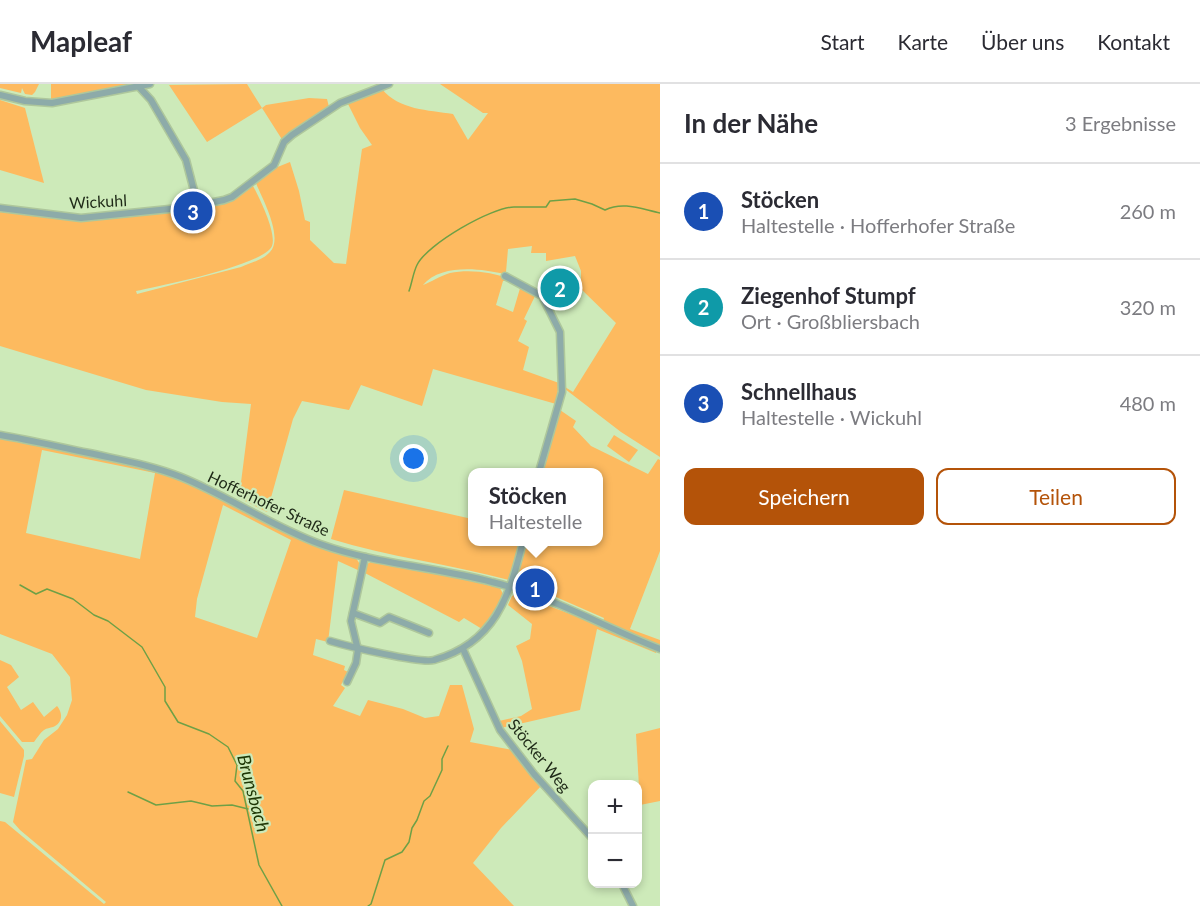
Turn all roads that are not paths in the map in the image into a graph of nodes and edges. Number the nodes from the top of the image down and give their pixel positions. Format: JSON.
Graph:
{"nodes":[{"id":1,"x":150,"y":84,"type":"edge"},
{"id":2,"x":389,"y":84,"type":"edge"},
{"id":3,"x":139,"y":87,"type":"junction"},
{"id":4,"x":0,"y":95,"type":"edge"},
{"id":5,"x":198,"y":206,"type":"junction"},
{"id":6,"x":0,"y":208,"type":"edge"},
{"id":7,"x":505,"y":276,"type":"dead end"},
{"id":8,"x":0,"y":435,"type":"edge"},
{"id":9,"x":540,"y":468,"type":"edge"},
{"id":10,"x":522,"y":546,"type":"edge"},
{"id":11,"x":365,"y":557,"type":"junction"},
{"id":12,"x":511,"y":587,"type":"junction"},
{"id":13,"x":353,"y":613,"type":"junction"},
{"id":14,"x":429,"y":633,"type":"dead end"},
{"id":15,"x":330,"y":641,"type":"dead end"},
{"id":16,"x":463,"y":649,"type":"junction"},
{"id":17,"x":660,"y":649,"type":"edge"},
{"id":18,"x":358,"y":650,"type":"junction"},
{"id":19,"x":346,"y":682,"type":"dead end"},
{"id":20,"x":588,"y":834,"type":"edge"},
{"id":21,"x":624,"y":888,"type":"edge"},
{"id":22,"x":633,"y":906,"type":"edge"}],
"edges":[{"from":1,"to":3,"type":"street"},
{"from":2,"to":5,"type":"street","name":"Wickuhl"},
{"from":3,"to":4,"type":"street"},
{"from":3,"to":5,"type":"street"},
{"from":5,"to":6,"type":"street","name":"Wickuhl"},
{"from":7,"to":9,"type":"street"},
{"from":8,"to":11,"type":"street","name":"Hofferhofer Straße"},
{"from":10,"to":12,"type":"street"},
{"from":11,"to":12,"type":"street","name":"Hofferhofer Straße"},
{"from":11,"to":13,"type":"street"},
{"from":12,"to":16,"type":"street"},
{"from":12,"to":17,"type":"street","name":"Hofferhofer Straße"},
{"from":13,"to":14,"type":"street"},
{"from":13,"to":18,"type":"street"},
{"from":15,"to":18,"type":"street"},
{"from":16,"to":18,"type":"street"},
{"from":16,"to":20,"type":"street","name":"Stöcker Weg"},
{"from":18,"to":19,"type":"street"},
{"from":21,"to":22,"type":"street"}]}
